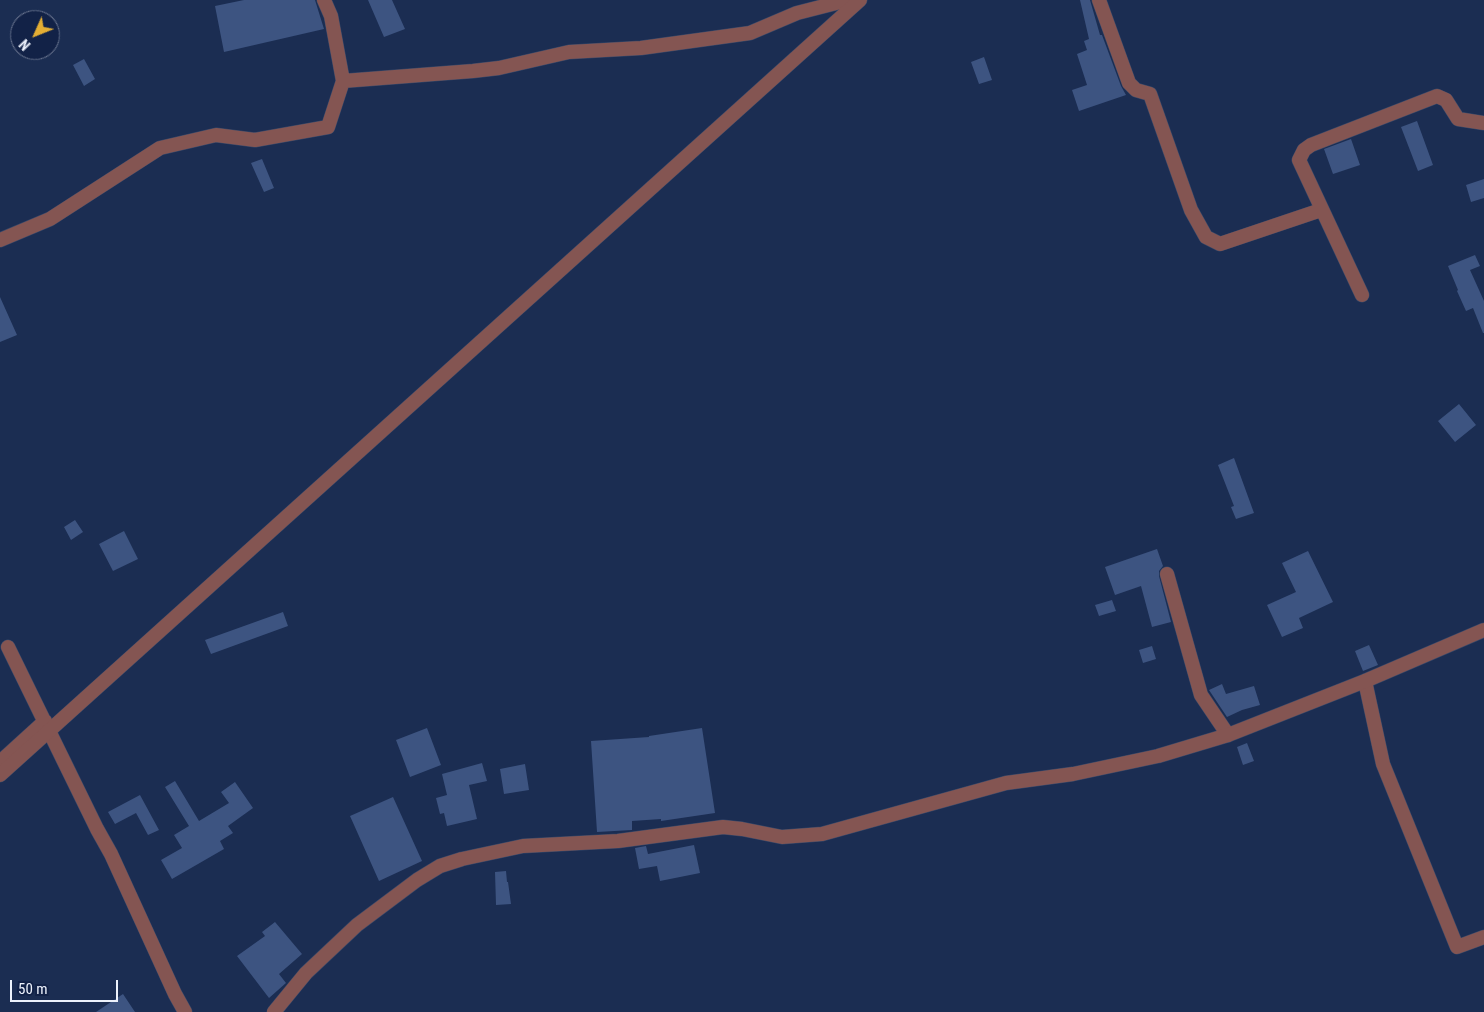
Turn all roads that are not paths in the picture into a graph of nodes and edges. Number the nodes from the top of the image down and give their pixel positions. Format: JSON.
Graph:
{"nodes":[{"id":1,"x":324,"y":0,"type":"edge"},
{"id":2,"x":848,"y":0,"type":"edge"},
{"id":3,"x":860,"y":0,"type":"edge"},
{"id":4,"x":1099,"y":0,"type":"edge"},
{"id":5,"x":343,"y":81,"type":"junction"},
{"id":6,"x":1484,"y":122,"type":"edge"},
{"id":7,"x":1321,"y":210,"type":"junction"},
{"id":8,"x":0,"y":240,"type":"edge"},
{"id":9,"x":1362,"y":295,"type":"dead end"},
{"id":10,"x":1167,"y":574,"type":"dead end"},
{"id":11,"x":1484,"y":630,"type":"edge"},
{"id":12,"x":8,"y":646,"type":"dead end"},
{"id":13,"x":1365,"y":681,"type":"junction"},
{"id":14,"x":47,"y":726,"type":"junction"},
{"id":15,"x":1228,"y":735,"type":"junction"},
{"id":16,"x":0,"y":762,"type":"edge"},
{"id":17,"x":0,"y":775,"type":"edge"},
{"id":18,"x":1484,"y":937,"type":"edge"},
{"id":19,"x":185,"y":1012,"type":"edge"},
{"id":20,"x":274,"y":1012,"type":"edge"}],
"edges":[{"from":1,"to":5,"type":"street"},
{"from":2,"to":5,"type":"street"},
{"from":3,"to":14,"type":"street"},
{"from":4,"to":7,"type":"street"},
{"from":5,"to":8,"type":"street"},
{"from":6,"to":7,"type":"street"},
{"from":7,"to":9,"type":"street"},
{"from":10,"to":15,"type":"street"},
{"from":11,"to":13,"type":"street"},
{"from":12,"to":14,"type":"street"},
{"from":13,"to":15,"type":"street"},
{"from":13,"to":18,"type":"street"},
{"from":14,"to":16,"type":"street"},
{"from":14,"to":17,"type":"street"},
{"from":14,"to":19,"type":"street"},
{"from":15,"to":20,"type":"street"}]}
